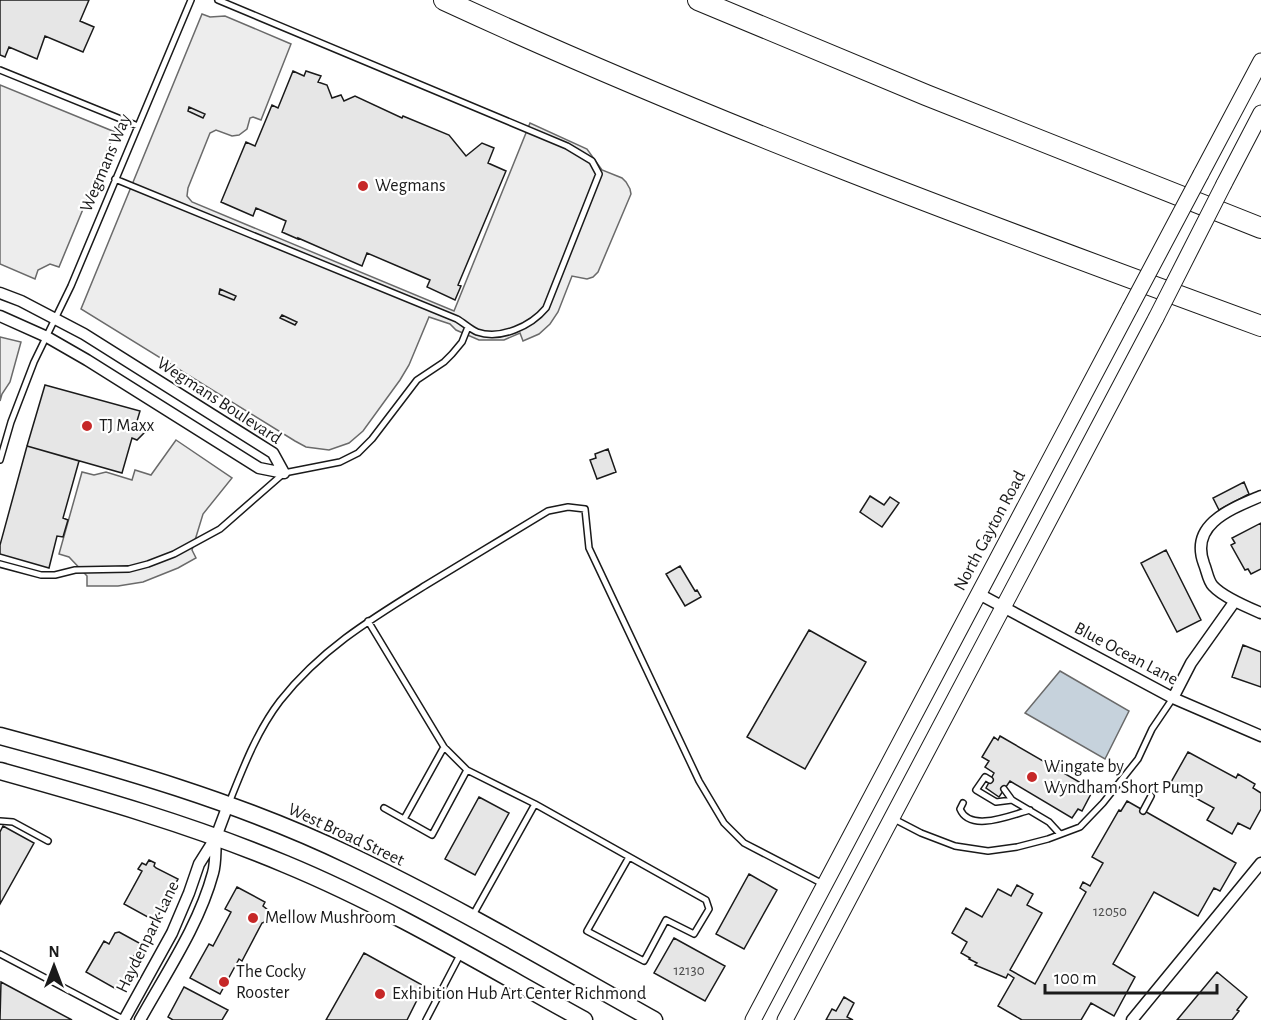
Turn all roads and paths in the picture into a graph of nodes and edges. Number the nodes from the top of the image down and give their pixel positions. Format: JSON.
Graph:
{"nodes":[{"id":1,"x":191,"y":0,"type":"edge"},
{"id":2,"x":218,"y":0,"type":"edge"},
{"id":3,"x":444,"y":0,"type":"edge"},
{"id":4,"x":698,"y":0,"type":"edge"},
{"id":5,"x":1261,"y":61,"type":"edge"},
{"id":6,"x":0,"y":70,"type":"edge"},
{"id":7,"x":1261,"y":113,"type":"edge"},
{"id":8,"x":138,"y":126,"type":"junction"},
{"id":9,"x":116,"y":178,"type":"junction"},
{"id":10,"x":1261,"y":228,"type":"edge"},
{"id":11,"x":0,"y":293,"type":"edge"},
{"id":12,"x":0,"y":316,"type":"edge"},
{"id":13,"x":56,"y":319,"type":"junction"},
{"id":14,"x":1261,"y":326,"type":"edge"},
{"id":15,"x":468,"y":327,"type":"junction"},
{"id":16,"x":47,"y":337,"type":"junction"},
{"id":17,"x":0,"y":460,"type":"edge"},
{"id":18,"x":285,"y":473,"type":"junction"},
{"id":19,"x":1261,"y":496,"type":"edge"},
{"id":20,"x":0,"y":564,"type":"edge"},
{"id":21,"x":979,"y":594,"type":"junction"},
{"id":22,"x":1235,"y":601,"type":"junction"},
{"id":23,"x":1003,"y":607,"type":"junction"},
{"id":24,"x":1261,"y":613,"type":"edge"},
{"id":25,"x":368,"y":621,"type":"junction"},
{"id":26,"x":1173,"y":698,"type":"junction"},
{"id":27,"x":1261,"y":736,"type":"edge"},
{"id":28,"x":4,"y":739,"type":"edge"},
{"id":29,"x":444,"y":747,"type":"junction"},
{"id":30,"x":467,"y":770,"type":"junction"},
{"id":31,"x":0,"y":771,"type":"edge"},
{"id":32,"x":990,"y":780,"type":"dead end"},
{"id":33,"x":1004,"y":789,"type":"dead end"},
{"id":34,"x":1151,"y":796,"type":"dead end"},
{"id":35,"x":1012,"y":800,"type":"junction"},
{"id":36,"x":963,"y":803,"type":"dead end"},
{"id":37,"x":535,"y":804,"type":"junction"},
{"id":38,"x":228,"y":805,"type":"junction"},
{"id":39,"x":384,"y":808,"type":"dead end"},
{"id":40,"x":1030,"y":810,"type":"junction"},
{"id":41,"x":1143,"y":810,"type":"dead end"},
{"id":42,"x":892,"y":818,"type":"junction"},
{"id":43,"x":404,"y":819,"type":"junction"},
{"id":44,"x":0,"y":821,"type":"edge"},
{"id":45,"x":1060,"y":834,"type":"junction"},
{"id":46,"x":216,"y":837,"type":"junction"},
{"id":47,"x":48,"y":841,"type":"dead end"},
{"id":48,"x":629,"y":857,"type":"junction"},
{"id":49,"x":1261,"y":863,"type":"edge"},
{"id":50,"x":824,"y":885,"type":"junction"},
{"id":51,"x":471,"y":919,"type":"junction"},
{"id":52,"x":462,"y":952,"type":"junction"},
{"id":53,"x":0,"y":954,"type":"edge"},
{"id":54,"x":125,"y":1020,"type":"edge"},
{"id":55,"x":140,"y":1020,"type":"edge"},
{"id":56,"x":426,"y":1020,"type":"edge"},
{"id":57,"x":584,"y":1020,"type":"edge"},
{"id":58,"x":654,"y":1020,"type":"edge"},
{"id":59,"x":753,"y":1020,"type":"edge"},
{"id":60,"x":785,"y":1020,"type":"edge"},
{"id":61,"x":1132,"y":1020,"type":"edge"}],
"edges":[{"from":1,"to":8,"type":"lane","name":"Wegmans Way"},
{"from":2,"to":15,"type":"lane"},
{"from":3,"to":14,"type":"highway"},
{"from":4,"to":10,"type":"highway"},
{"from":5,"to":21,"type":"main road","name":"North Gayton Road","bridge":true},
{"from":6,"to":8,"type":"lane"},
{"from":7,"to":23,"type":"main road","bridge":true},
{"from":8,"to":9,"type":"lane","name":"Wegmans Way"},
{"from":9,"to":13,"type":"lane","name":"Wegmans Way"},
{"from":9,"to":15,"type":"lane"},
{"from":11,"to":13,"type":"street","name":"Wegmans Boulevard"},
{"from":12,"to":16,"type":"street","name":"Wegmans Boulevard"},
{"from":13,"to":16,"type":"lane","name":"Wegmans Way"},
{"from":13,"to":18,"type":"street","name":"Wegmans Boulevard"},
{"from":15,"to":18,"type":"lane"},
{"from":16,"to":17,"type":"lane","name":"Wegmans Way"},
{"from":16,"to":18,"type":"street","name":"Wegmans Boulevard"},
{"from":18,"to":20,"type":"lane"},
{"from":19,"to":22,"type":"street"},
{"from":21,"to":23,"type":"street","name":"Blue Ocean Lane"},
{"from":21,"to":50,"type":"main road","name":"North Gayton Road"},
{"from":22,"to":24,"type":"street"},
{"from":22,"to":26,"type":"street"},
{"from":23,"to":26,"type":"street","name":"Blue Ocean Lane"},
{"from":23,"to":42,"type":"main road"},
{"from":25,"to":29,"type":"lane"},
{"from":25,"to":38,"type":"lane"},
{"from":25,"to":50,"type":"lane"},
{"from":26,"to":27,"type":"street","name":"Blue Ocean Lane"},
{"from":26,"to":45,"type":"lane"},
{"from":28,"to":38,"type":"main road","name":"West Broad Street"},
{"from":29,"to":30,"type":"lane"},
{"from":29,"to":43,"type":"lane"},
{"from":30,"to":37,"type":"lane"},
{"from":30,"to":43,"type":"lane"},
{"from":31,"to":46,"type":"main road"},
{"from":32,"to":35,"type":"lane"},
{"from":33,"to":35,"type":"lane"},
{"from":34,"to":41,"type":"lane"},
{"from":35,"to":40,"type":"lane"},
{"from":36,"to":40,"type":"lane"},
{"from":37,"to":48,"type":"lane"},
{"from":37,"to":51,"type":"lane"},
{"from":38,"to":46,"type":"street","name":"Haydenpark Lane"},
{"from":38,"to":51,"type":"main road","name":"West Broad Street"},
{"from":39,"to":43,"type":"lane"},
{"from":40,"to":45,"type":"lane"},
{"from":42,"to":45,"type":"lane"},
{"from":42,"to":60,"type":"main road"},
{"from":44,"to":47,"type":"lane"},
{"from":46,"to":52,"type":"main road"},
{"from":46,"to":54,"type":"street","name":"Haydenpark Lane"},
{"from":46,"to":55,"type":"street","name":"Haydenpark Lane"},
{"from":48,"to":48,"type":"lane"},
{"from":49,"to":61,"type":"street"},
{"from":50,"to":59,"type":"main road","name":"North Gayton Road"},
{"from":51,"to":58,"type":"main road","name":"West Broad Street"},
{"from":52,"to":56,"type":"lane"},
{"from":52,"to":57,"type":"main road"},
{"from":53,"to":54,"type":"lane"}]}
